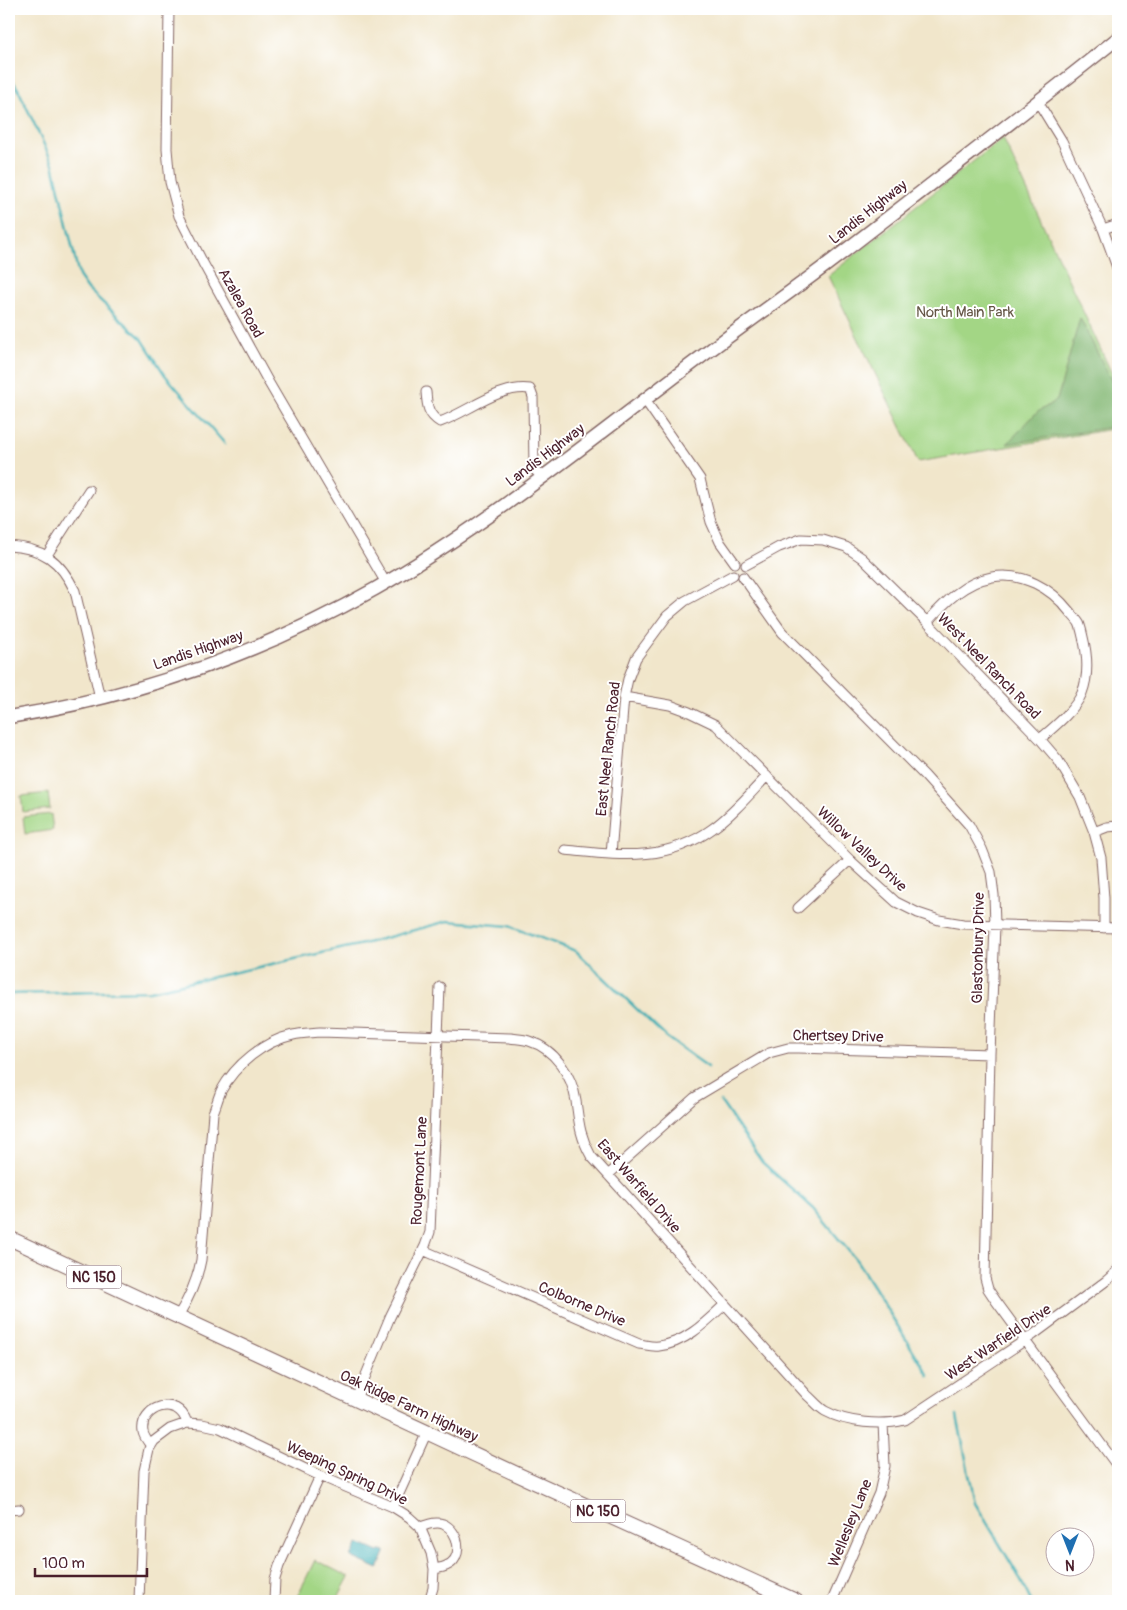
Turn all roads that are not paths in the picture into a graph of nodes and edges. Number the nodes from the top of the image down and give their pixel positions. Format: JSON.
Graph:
{"nodes":[{"id":1,"x":169,"y":9,"type":"edge"},
{"id":2,"x":1118,"y":38,"type":"edge"},
{"id":3,"x":1038,"y":102,"type":"junction"},
{"id":4,"x":1118,"y":224,"type":"edge"},
{"id":5,"x":1103,"y":230,"type":"junction"},
{"id":6,"x":1118,"y":270,"type":"edge"},
{"id":7,"x":426,"y":392,"type":"dead end"},
{"id":8,"x":645,"y":400,"type":"junction"},
{"id":9,"x":543,"y":478,"type":"junction"},
{"id":10,"x":89,"y":490,"type":"dead end"},
{"id":11,"x":9,"y":546,"type":"edge"},
{"id":12,"x":47,"y":555,"type":"junction"},
{"id":13,"x":735,"y":563,"type":"junction"},
{"id":14,"x":746,"y":564,"type":"junction"},
{"id":15,"x":733,"y":575,"type":"junction"},
{"id":16,"x":743,"y":577,"type":"junction"},
{"id":17,"x":386,"y":583,"type":"junction"},
{"id":18,"x":927,"y":622,"type":"junction"},
{"id":19,"x":624,"y":697,"type":"junction"},
{"id":20,"x":100,"y":698,"type":"junction"},
{"id":21,"x":9,"y":717,"type":"edge"},
{"id":22,"x":1040,"y":738,"type":"junction"},
{"id":23,"x":767,"y":776,"type":"junction"},
{"id":24,"x":1118,"y":826,"type":"edge"},
{"id":25,"x":1094,"y":832,"type":"junction"},
{"id":26,"x":565,"y":850,"type":"dead end"},
{"id":27,"x":611,"y":854,"type":"junction"},
{"id":28,"x":850,"y":860,"type":"junction"},
{"id":29,"x":798,"y":908,"type":"dead end"},
{"id":30,"x":995,"y":925,"type":"junction"},
{"id":31,"x":1104,"y":928,"type":"junction"},
{"id":32,"x":1118,"y":928,"type":"edge"},
{"id":33,"x":440,"y":987,"type":"dead end"},
{"id":34,"x":438,"y":1037,"type":"junction"},
{"id":35,"x":990,"y":1054,"type":"junction"},
{"id":36,"x":608,"y":1175,"type":"junction"},
{"id":37,"x":9,"y":1238,"type":"edge"},
{"id":38,"x":423,"y":1250,"type":"junction"},
{"id":39,"x":1118,"y":1266,"type":"edge"},
{"id":40,"x":725,"y":1304,"type":"junction"},
{"id":41,"x":178,"y":1316,"type":"junction"},
{"id":42,"x":1025,"y":1341,"type":"junction"},
{"id":43,"x":356,"y":1400,"type":"junction"},
{"id":44,"x":188,"y":1423,"type":"junction"},
{"id":45,"x":883,"y":1423,"type":"junction"},
{"id":46,"x":426,"y":1432,"type":"junction"},
{"id":47,"x":151,"y":1446,"type":"junction"},
{"id":48,"x":1118,"y":1468,"type":"edge"},
{"id":49,"x":320,"y":1476,"type":"junction"},
{"id":50,"x":393,"y":1507,"type":"junction"},
{"id":51,"x":19,"y":1509,"type":"dead end"},
{"id":52,"x":9,"y":1510,"type":"edge"},
{"id":53,"x":420,"y":1527,"type":"junction"},
{"id":54,"x":434,"y":1569,"type":"junction"},
{"id":55,"x":140,"y":1601,"type":"edge"},
{"id":56,"x":274,"y":1601,"type":"edge"},
{"id":57,"x":430,"y":1601,"type":"edge"},
{"id":58,"x":796,"y":1601,"type":"edge"},
{"id":59,"x":832,"y":1601,"type":"edge"}],
"edges":[{"from":1,"to":17,"type":"street","name":"Azalea Road"},
{"from":2,"to":3,"type":"main road","name":"Landis Highway"},
{"from":3,"to":5,"type":"street"},
{"from":3,"to":8,"type":"main road","name":"Landis Highway"},
{"from":4,"to":5,"type":"street"},
{"from":5,"to":6,"type":"street"},
{"from":7,"to":9,"type":"street"},
{"from":8,"to":9,"type":"main road","name":"Landis Highway"},
{"from":8,"to":13,"type":"street"},
{"from":9,"to":17,"type":"main road","name":"Landis Highway"},
{"from":10,"to":12,"type":"street"},
{"from":11,"to":12,"type":"street"},
{"from":12,"to":20,"type":"street"},
{"from":13,"to":14,"type":"street"},
{"from":13,"to":15,"type":"street"},
{"from":14,"to":16,"type":"street"},
{"from":14,"to":18,"type":"street","name":"West Neel Ranch Road"},
{"from":15,"to":16,"type":"street"},
{"from":15,"to":19,"type":"street","name":"East Neel Ranch Road"},
{"from":16,"to":30,"type":"street","name":"Glastonbury Drive"},
{"from":17,"to":20,"type":"main road","name":"Landis Highway"},
{"from":18,"to":22,"type":"street","name":"West Neel Ranch Road"},
{"from":18,"to":22,"type":"street"},
{"from":19,"to":23,"type":"street","name":"Willow Valley Drive"},
{"from":19,"to":27,"type":"street","name":"East Neel Ranch Road"},
{"from":20,"to":21,"type":"main road","name":"Landis Highway"},
{"from":22,"to":25,"type":"street","name":"West Neel Ranch Road"},
{"from":23,"to":27,"type":"street"},
{"from":23,"to":28,"type":"street","name":"Willow Valley Drive"},
{"from":24,"to":25,"type":"street"},
{"from":25,"to":31,"type":"street","name":"West Neel Ranch Road"},
{"from":26,"to":27,"type":"street"},
{"from":28,"to":29,"type":"street"},
{"from":28,"to":30,"type":"street","name":"Willow Valley Drive"},
{"from":30,"to":31,"type":"street","name":"Willow Valley Drive"},
{"from":30,"to":35,"type":"street","name":"Glastonbury Drive"},
{"from":31,"to":32,"type":"street","name":"Willow Valley Drive"},
{"from":33,"to":34,"type":"street","name":"Rougemont Lane"},
{"from":34,"to":36,"type":"street","name":"East Warfield Drive"},
{"from":34,"to":38,"type":"street","name":"Rougemont Lane"},
{"from":34,"to":41,"type":"street","name":"East Warfield Drive"},
{"from":35,"to":36,"type":"street","name":"Chertsey Drive"},
{"from":35,"to":42,"type":"street","name":"Glastonbury Drive"},
{"from":36,"to":40,"type":"street","name":"East Warfield Drive"},
{"from":37,"to":41,"type":"main road","name":"Oak Ridge Farm Highway","number":"NC 150"},
{"from":38,"to":40,"type":"street","name":"Colborne Drive"},
{"from":38,"to":43,"type":"street","name":"Rougemont Lane"},
{"from":39,"to":42,"type":"street","name":"West Warfield Drive"},
{"from":40,"to":45,"type":"street","name":"East Warfield Drive"},
{"from":41,"to":43,"type":"main road","name":"Oak Ridge Farm Highway","number":"NC 150"},
{"from":42,"to":45,"type":"street","name":"West Warfield Drive"},
{"from":42,"to":48,"type":"street","name":"Glastonbury Drive"},
{"from":43,"to":46,"type":"main road","name":"Oak Ridge Farm Highway","number":"NC 150"},
{"from":44,"to":47,"type":"street"},
{"from":44,"to":47,"type":"street"},
{"from":44,"to":49,"type":"street","name":"Weeping Spring Drive"},
{"from":45,"to":59,"type":"street","name":"Wellesley Lane"},
{"from":46,"to":50,"type":"street"},
{"from":46,"to":58,"type":"main road","name":"Oak Ridge Farm Highway","number":"NC 150"},
{"from":47,"to":55,"type":"street"},
{"from":49,"to":50,"type":"street","name":"Weeping Spring Drive"},
{"from":49,"to":56,"type":"street"},
{"from":50,"to":53,"type":"street","name":"Weeping Spring Drive"},
{"from":51,"to":52,"type":"street"},
{"from":53,"to":54,"type":"street","name":"Weeping Spring Drive"},
{"from":53,"to":54,"type":"street"},
{"from":54,"to":57,"type":"street","name":"Weeping Spring Drive"}]}
